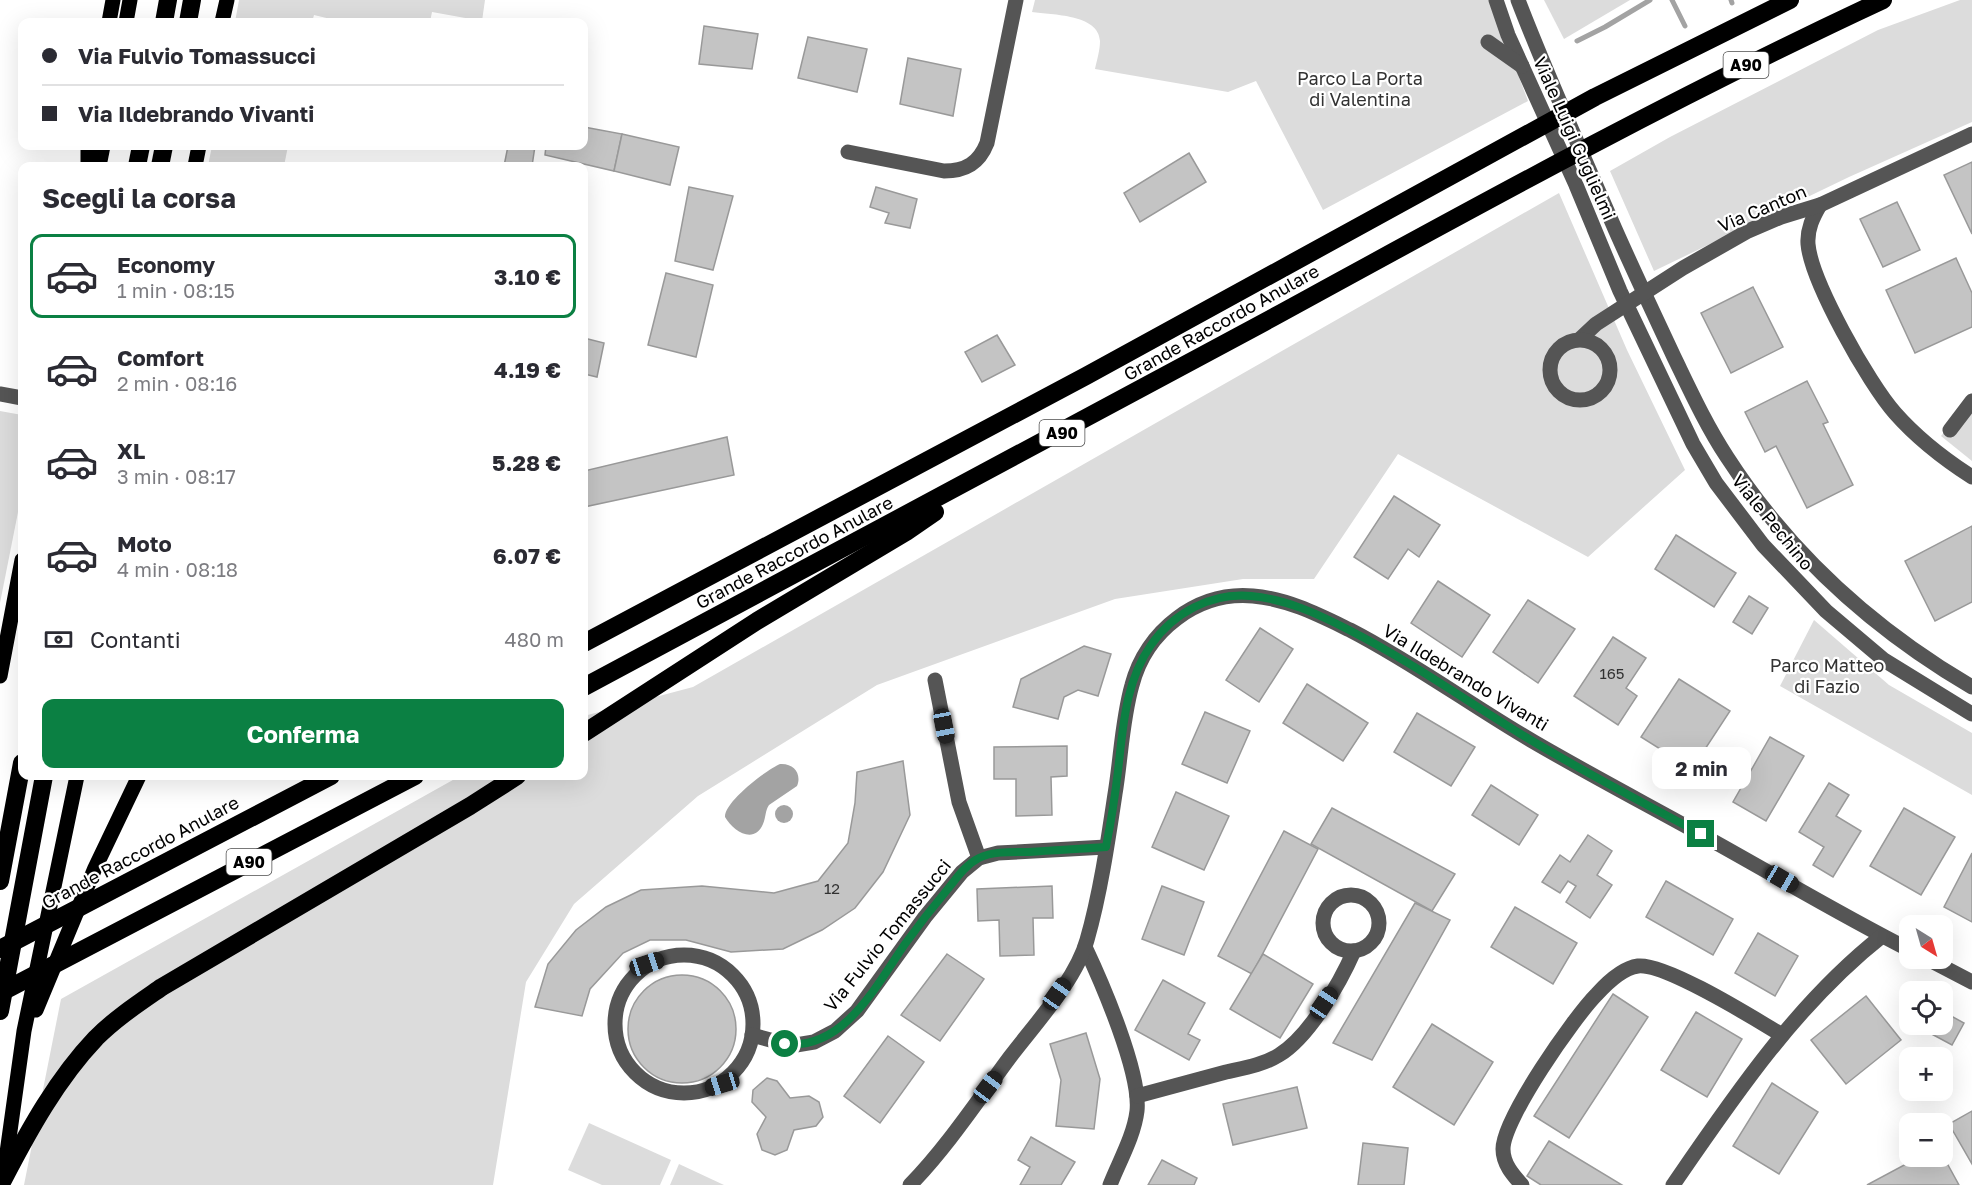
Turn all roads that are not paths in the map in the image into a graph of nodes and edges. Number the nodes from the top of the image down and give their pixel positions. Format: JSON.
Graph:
{"nodes":[{"id":1,"x":113,"y":0,"type":"edge"},
{"id":2,"x":130,"y":0,"type":"edge"},
{"id":3,"x":162,"y":0,"type":"edge"},
{"id":4,"x":168,"y":0,"type":"edge"},
{"id":5,"x":192,"y":0,"type":"edge"},
{"id":6,"x":227,"y":0,"type":"edge"},
{"id":7,"x":1016,"y":0,"type":"edge"},
{"id":8,"x":1496,"y":0,"type":"edge"},
{"id":9,"x":1518,"y":0,"type":"edge"},
{"id":10,"x":1790,"y":0,"type":"edge"},
{"id":11,"x":1883,"y":0,"type":"edge"},
{"id":12,"x":110,"y":18,"type":"edge"},
{"id":13,"x":127,"y":18,"type":"edge"},
{"id":14,"x":164,"y":18,"type":"edge"},
{"id":15,"x":165,"y":18,"type":"edge"},
{"id":16,"x":189,"y":18,"type":"edge"},
{"id":17,"x":223,"y":18,"type":"edge"},
{"id":18,"x":1488,"y":42,"type":"dead end"},
{"id":19,"x":1522,"y":66,"type":"junction"},
{"id":20,"x":1972,"y":134,"type":"edge"},
{"id":21,"x":848,"y":152,"type":"dead end"},
{"id":22,"x":1820,"y":205,"type":"junction"},
{"id":23,"x":1637,"y":280,"type":"joint"},
{"id":24,"x":1620,"y":291,"type":"joint"},
{"id":25,"x":1580,"y":339,"type":"junction"},
{"id":26,"x":0,"y":394,"type":"edge"},
{"id":27,"x":18,"y":397,"type":"edge"},
{"id":28,"x":1972,"y":401,"type":"edge"},
{"id":29,"x":1950,"y":430,"type":"dead end"},
{"id":30,"x":1015,"y":459,"type":"junction"},
{"id":31,"x":1972,"y":477,"type":"edge"},
{"id":32,"x":18,"y":581,"type":"edge"},
{"id":33,"x":588,"y":639,"type":"edge"},
{"id":34,"x":0,"y":676,"type":"edge"},
{"id":35,"x":935,"y":680,"type":"dead end"},
{"id":36,"x":588,"y":685,"type":"edge"},
{"id":37,"x":1972,"y":687,"type":"edge"},
{"id":38,"x":1972,"y":714,"type":"edge"},
{"id":39,"x":588,"y":730,"type":"edge"},
{"id":40,"x":19,"y":780,"type":"edge"},
{"id":41,"x":43,"y":780,"type":"edge"},
{"id":42,"x":76,"y":780,"type":"edge"},
{"id":43,"x":137,"y":780,"type":"edge"},
{"id":44,"x":323,"y":780,"type":"edge"},
{"id":45,"x":407,"y":780,"type":"edge"},
{"id":46,"x":511,"y":780,"type":"edge"},
{"id":47,"x":1106,"y":847,"type":"junction"},
{"id":48,"x":979,"y":858,"type":"junction"},
{"id":49,"x":0,"y":881,"type":"edge"},
{"id":50,"x":1882,"y":936,"type":"junction"},
{"id":51,"x":1899,"y":944,"type":"edge"},
{"id":52,"x":1085,"y":947,"type":"junction"},
{"id":53,"x":0,"y":949,"type":"edge"},
{"id":54,"x":1354,"y":951,"type":"dead end"},
{"id":55,"x":1947,"y":969,"type":"edge"},
{"id":56,"x":1972,"y":982,"type":"edge"},
{"id":57,"x":0,"y":993,"type":"edge"},
{"id":58,"x":0,"y":1011,"type":"edge"},
{"id":59,"x":24,"y":1031,"type":"junction"},
{"id":60,"x":752,"y":1035,"type":"junction"},
{"id":61,"x":1782,"y":1035,"type":"junction"},
{"id":62,"x":1137,"y":1096,"type":"junction"},
{"id":63,"x":3,"y":1182,"type":"edge"},
{"id":64,"x":910,"y":1185,"type":"edge"},
{"id":65,"x":1110,"y":1185,"type":"edge"},
{"id":66,"x":1522,"y":1185,"type":"edge"},
{"id":67,"x":1673,"y":1185,"type":"edge"}],
"edges":[{"from":1,"to":12,"type":"main road"},
{"from":2,"to":13,"type":"main road"},
{"from":3,"to":14,"type":"highway"},
{"from":4,"to":15,"type":"highway"},
{"from":5,"to":16,"type":"highway"},
{"from":6,"to":17,"type":"main road"},
{"from":7,"to":21,"type":"street"},
{"from":8,"to":19,"type":"street","name":"Viale Luigi Guglielmi"},
{"from":9,"to":23,"type":"street","name":"Viale Luigi Guglielmi"},
{"from":10,"to":33,"type":"highway","name":"Grande Raccordo Anulare","number":"A90"},
{"from":11,"to":30,"type":"highway","name":"Grande Raccordo Anulare","number":"A90"},
{"from":18,"to":19,"type":"street"},
{"from":19,"to":24,"type":"street","name":"Viale Luigi Guglielmi"},
{"from":20,"to":22,"type":"street","name":"Via Canton"},
{"from":22,"to":25,"type":"street","name":"Via Canton"},
{"from":22,"to":31,"type":"street"},
{"from":23,"to":37,"type":"street","name":"Viale Pechino"},
{"from":24,"to":38,"type":"street","name":"Viale Pechino"},
{"from":25,"to":25,"type":"street","name":"Via Canton"},
{"from":26,"to":27,"type":"street"},
{"from":28,"to":29,"type":"street"},
{"from":30,"to":36,"type":"highway","name":"Grande Raccordo Anulare","number":"A90"},
{"from":30,"to":39,"type":"highway"},
{"from":32,"to":34,"type":"main road"},
{"from":35,"to":48,"type":"street"},
{"from":40,"to":49,"type":"highway"},
{"from":41,"to":58,"type":"highway"},
{"from":42,"to":59,"type":"main road"},
{"from":43,"to":59,"type":"main road"},
{"from":44,"to":53,"type":"highway","name":"Grande Raccordo Anulare","number":"A90"},
{"from":45,"to":57,"type":"highway","number":"A90"},
{"from":46,"to":63,"type":"highway"},
{"from":47,"to":48,"type":"street","name":"Via Fulvio Tomassucci"},
{"from":47,"to":50,"type":"street","name":"Via Ildebrando Vivanti"},
{"from":47,"to":52,"type":"street","name":"Via Ildebrando Vivanti"},
{"from":48,"to":60,"type":"street","name":"Via Fulvio Tomassucci"},
{"from":50,"to":51,"type":"street","name":"Via Ildebrando Vivanti"},
{"from":50,"to":61,"type":"street"},
{"from":52,"to":62,"type":"street"},
{"from":52,"to":64,"type":"street","name":"Via Ildebrando Vivanti"},
{"from":54,"to":62,"type":"street"},
{"from":55,"to":56,"type":"street"},
{"from":59,"to":63,"type":"main road"},
{"from":60,"to":60,"type":"street"},
{"from":61,"to":66,"type":"street"},
{"from":61,"to":67,"type":"street"},
{"from":62,"to":65,"type":"street"}]}
